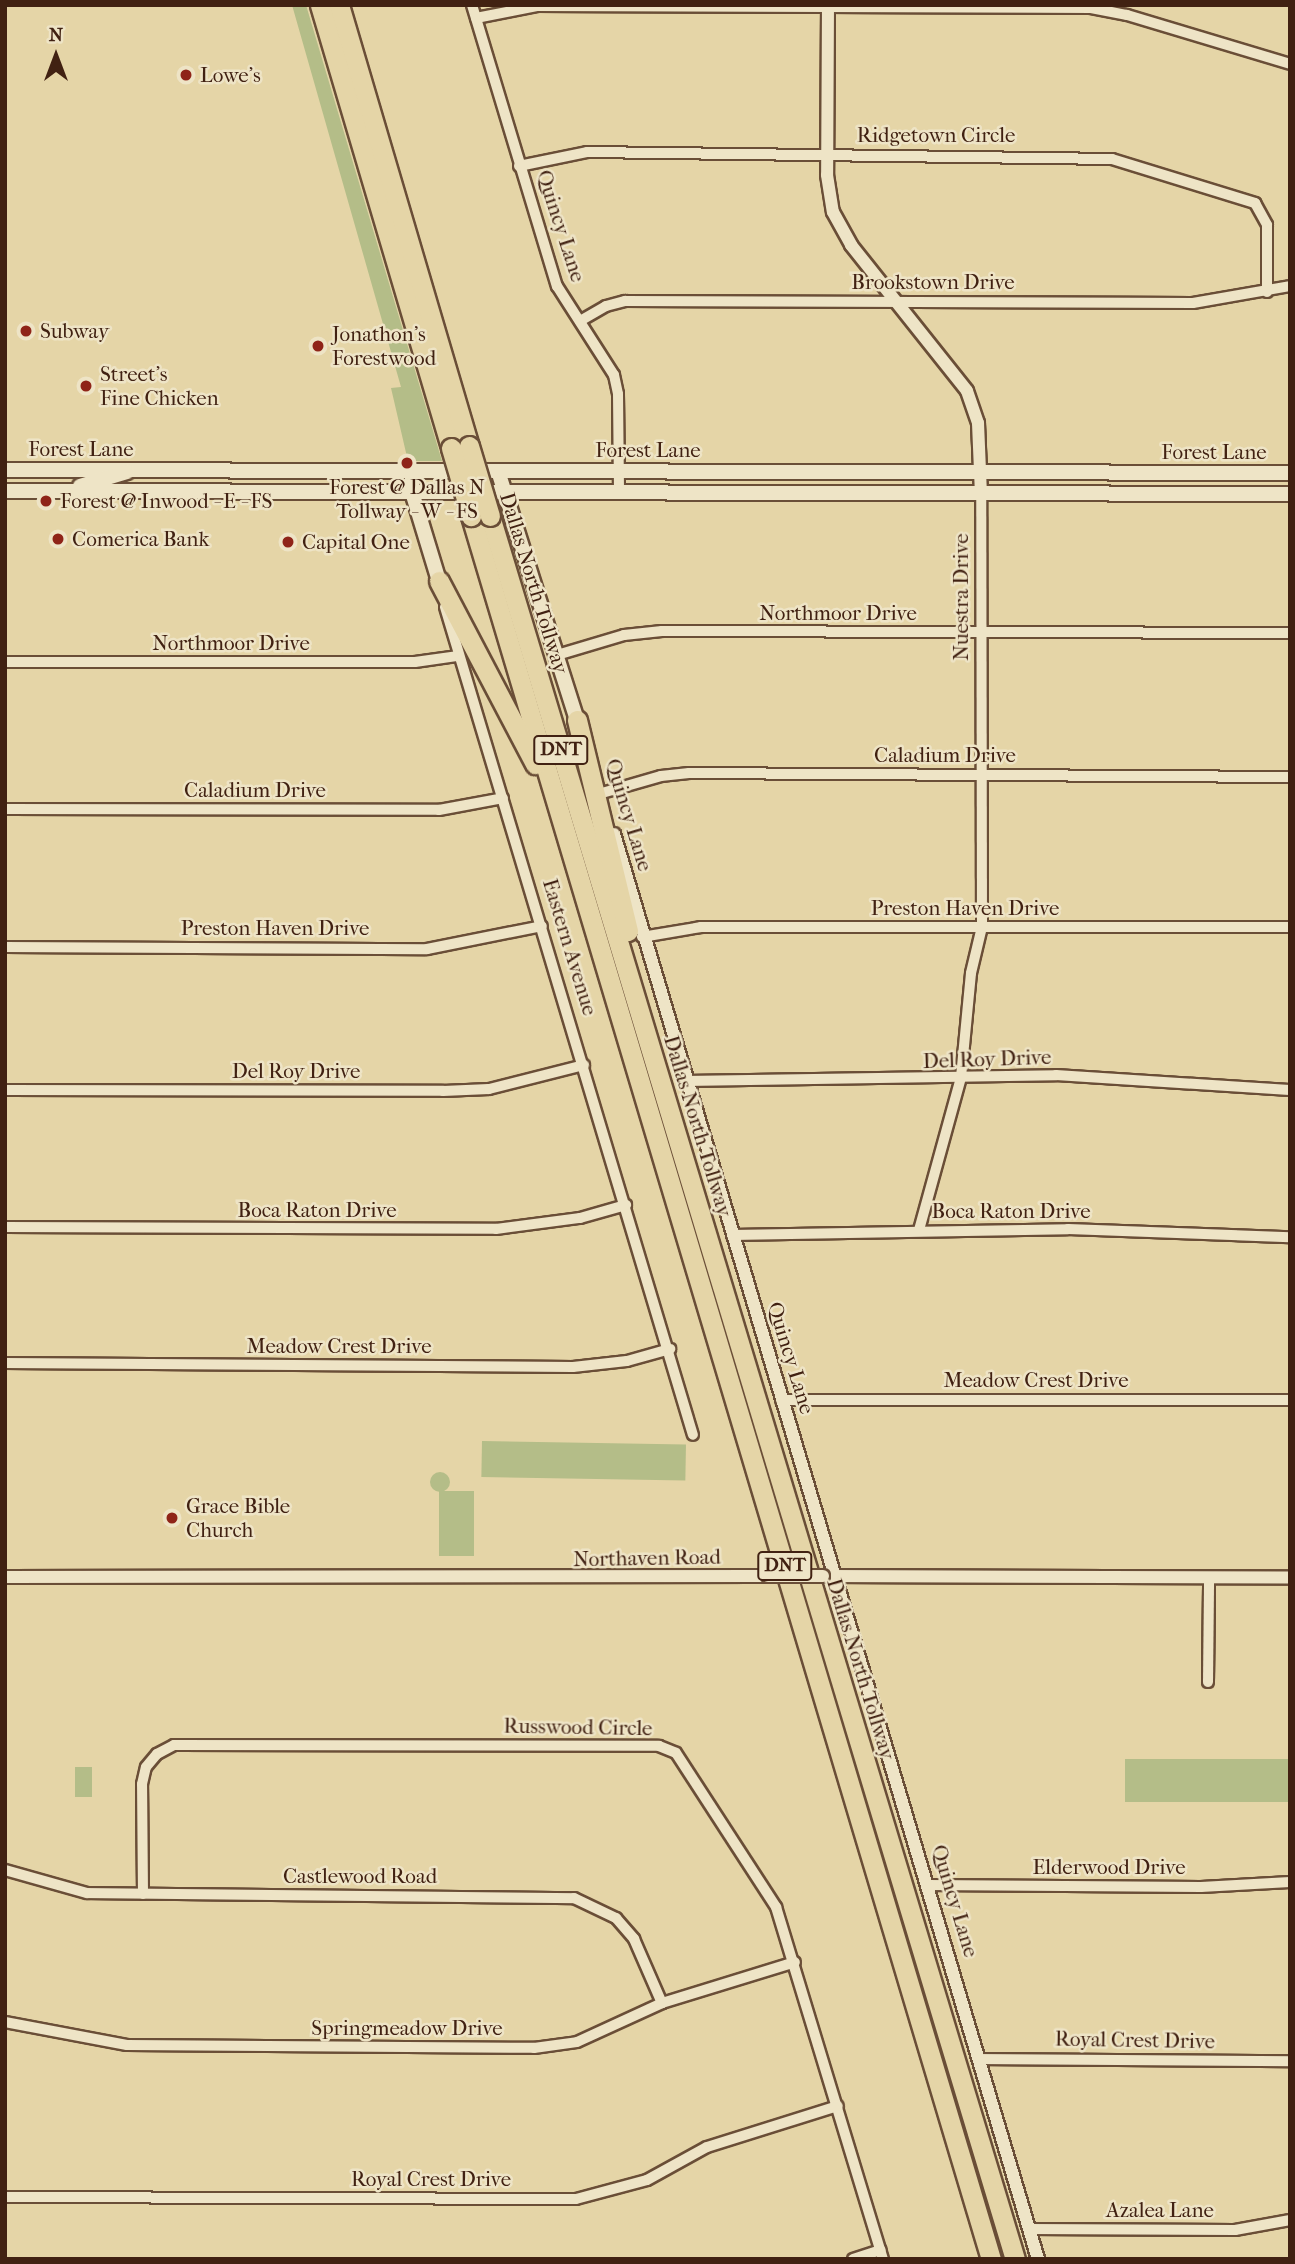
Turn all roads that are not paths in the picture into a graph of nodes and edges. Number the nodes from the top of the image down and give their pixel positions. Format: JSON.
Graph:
{"nodes":[{"id":1,"x":320,"y":5,"type":"edge"},
{"id":2,"x":339,"y":5,"type":"edge"},
{"id":3,"x":472,"y":5,"type":"edge"},
{"id":4,"x":828,"y":6,"type":"edge"},
{"id":5,"x":476,"y":18,"type":"junction"},
{"id":6,"x":1290,"y":64,"type":"edge"},
{"id":7,"x":828,"y":154,"type":"junction"},
{"id":8,"x":519,"y":166,"type":"junction"},
{"id":9,"x":1290,"y":286,"type":"edge"},
{"id":10,"x":1267,"y":292,"type":"junction"},
{"id":11,"x":896,"y":301,"type":"junction"},
{"id":12,"x":580,"y":321,"type":"junction"},
{"id":13,"x":460,"y":447,"type":"junction"},
{"id":14,"x":5,"y":470,"type":"edge"},
{"id":15,"x":131,"y":470,"type":"junction"},
{"id":16,"x":178,"y":470,"type":"junction"},
{"id":17,"x":412,"y":471,"type":"junction"},
{"id":18,"x":498,"y":471,"type":"junction"},
{"id":19,"x":619,"y":471,"type":"junction"},
{"id":20,"x":745,"y":472,"type":"junction"},
{"id":21,"x":861,"y":472,"type":"junction"},
{"id":22,"x":1219,"y":472,"type":"junction"},
{"id":23,"x":1290,"y":473,"type":"edge"},
{"id":24,"x":981,"y":474,"type":"junction"},
{"id":25,"x":5,"y":491,"type":"edge"},
{"id":26,"x":75,"y":491,"type":"junction"},
{"id":27,"x":178,"y":491,"type":"junction"},
{"id":28,"x":412,"y":492,"type":"junction"},
{"id":29,"x":546,"y":492,"type":"junction"},
{"id":30,"x":619,"y":492,"type":"junction"},
{"id":31,"x":745,"y":492,"type":"junction"},
{"id":32,"x":861,"y":492,"type":"junction"},
{"id":33,"x":507,"y":493,"type":"junction"},
{"id":34,"x":981,"y":494,"type":"junction"},
{"id":35,"x":1220,"y":494,"type":"junction"},
{"id":36,"x":1290,"y":494,"type":"edge"},
{"id":37,"x":480,"y":516,"type":"junction"},
{"id":38,"x":519,"y":526,"type":"junction"},
{"id":39,"x":439,"y":581,"type":"junction"},
{"id":40,"x":1290,"y":633,"type":"edge"},
{"id":41,"x":979,"y":634,"type":"junction"},
{"id":42,"x":558,"y":655,"type":"junction"},
{"id":43,"x":457,"y":656,"type":"junction"},
{"id":44,"x":5,"y":662,"type":"edge"},
{"id":45,"x":577,"y":720,"type":"junction"},
{"id":46,"x":982,"y":773,"type":"junction"},
{"id":47,"x":1290,"y":777,"type":"edge"},
{"id":48,"x":602,"y":793,"type":"junction"},
{"id":49,"x":503,"y":798,"type":"junction"},
{"id":50,"x":5,"y":810,"type":"edge"},
{"id":51,"x":565,"y":828,"type":"junction"},
{"id":52,"x":542,"y":926,"type":"junction"},
{"id":53,"x":982,"y":927,"type":"junction"},
{"id":54,"x":1290,"y":927,"type":"edge"},
{"id":55,"x":642,"y":937,"type":"junction"},
{"id":56,"x":5,"y":947,"type":"edge"},
{"id":57,"x":632,"y":984,"type":"junction"},
{"id":58,"x":584,"y":1065,"type":"junction"},
{"id":59,"x":961,"y":1076,"type":"junction"},
{"id":60,"x":685,"y":1081,"type":"junction"},
{"id":61,"x":5,"y":1090,"type":"edge"},
{"id":62,"x":1290,"y":1090,"type":"edge"},
{"id":63,"x":626,"y":1205,"type":"junction"},
{"id":64,"x":5,"y":1227,"type":"edge"},
{"id":65,"x":919,"y":1230,"type":"junction"},
{"id":66,"x":732,"y":1235,"type":"junction"},
{"id":67,"x":1290,"y":1237,"type":"edge"},
{"id":68,"x":670,"y":1349,"type":"junction"},
{"id":69,"x":5,"y":1363,"type":"edge"},
{"id":70,"x":1290,"y":1399,"type":"edge"},
{"id":71,"x":782,"y":1400,"type":"junction"},
{"id":72,"x":693,"y":1435,"type":"dead end"},
{"id":73,"x":838,"y":1576,"type":"junction"},
{"id":74,"x":5,"y":1577,"type":"edge"},
{"id":75,"x":1290,"y":1578,"type":"edge"},
{"id":76,"x":1209,"y":1579,"type":"junction"},
{"id":77,"x":1208,"y":1682,"type":"dead end"},
{"id":78,"x":5,"y":1870,"type":"edge"},
{"id":79,"x":1290,"y":1882,"type":"edge"},
{"id":80,"x":928,"y":1885,"type":"junction"},
{"id":81,"x":143,"y":1894,"type":"junction"},
{"id":82,"x":795,"y":1962,"type":"junction"},
{"id":83,"x":662,"y":2003,"type":"junction"},
{"id":84,"x":5,"y":2022,"type":"edge"},
{"id":85,"x":980,"y":2059,"type":"junction"},
{"id":86,"x":1290,"y":2061,"type":"edge"},
{"id":87,"x":838,"y":2106,"type":"junction"},
{"id":88,"x":5,"y":2197,"type":"edge"},
{"id":89,"x":1290,"y":2220,"type":"edge"},
{"id":90,"x":1029,"y":2229,"type":"junction"},
{"id":91,"x":882,"y":2254,"type":"edge"},
{"id":92,"x":853,"y":2259,"type":"edge"},
{"id":93,"x":991,"y":2259,"type":"edge"},
{"id":94,"x":1015,"y":2259,"type":"edge"},
{"id":95,"x":1038,"y":2259,"type":"edge"}],
"edges":[{"from":1,"to":13,"type":"highway","name":"Dallas North Tollway","number":"DNT"},
{"from":2,"to":13,"type":"highway","name":"Dallas North Tollway","number":"DNT"},
{"from":3,"to":5,"type":"street","name":"Quincy Lane"},
{"from":4,"to":5,"type":"street"},
{"from":4,"to":6,"type":"street"},
{"from":4,"to":7,"type":"street","name":"Nuestra Drive"},
{"from":5,"to":8,"type":"street","name":"Quincy Lane"},
{"from":7,"to":8,"type":"street","name":"Ridgetown Circle"},
{"from":7,"to":10,"type":"street","name":"Ridgetown Circle"},
{"from":7,"to":11,"type":"street","name":"Nuestra Drive"},
{"from":8,"to":12,"type":"street","name":"Quincy Lane"},
{"from":9,"to":10,"type":"street","name":"Brookstown Drive"},
{"from":10,"to":11,"type":"street","name":"Brookstown Drive"},
{"from":11,"to":12,"type":"street","name":"Brookstown Drive"},
{"from":11,"to":24,"type":"street","name":"Nuestra Drive"},
{"from":12,"to":19,"type":"street","name":"Quincy Lane"},
{"from":13,"to":37,"type":"highway","name":"Dallas North Tollway","number":"DNT","bridge":true},
{"from":14,"to":15,"type":"main road","name":"Forest Lane"},
{"from":15,"to":16,"type":"main road","name":"Forest Lane"},
{"from":15,"to":26,"type":"main road"},
{"from":16,"to":17,"type":"main road","name":"Forest Lane"},
{"from":16,"to":27,"type":"main road"},
{"from":17,"to":18,"type":"main road","name":"Forest Lane"},
{"from":17,"to":28,"type":"main road","name":"Eastern Avenue"},
{"from":18,"to":19,"type":"main road","name":"Forest Lane"},
{"from":18,"to":33,"type":"main road","name":"Quincy Lane"},
{"from":19,"to":20,"type":"main road","name":"Forest Lane"},
{"from":19,"to":30,"type":"street","name":"Quincy Lane"},
{"from":20,"to":21,"type":"main road","name":"Forest Lane"},
{"from":20,"to":31,"type":"main road"},
{"from":21,"to":24,"type":"main road","name":"Forest Lane"},
{"from":21,"to":32,"type":"main road"},
{"from":22,"to":23,"type":"main road","name":"Forest Lane"},
{"from":22,"to":24,"type":"main road","name":"Forest Lane"},
{"from":22,"to":35,"type":"main road"},
{"from":24,"to":34,"type":"street","name":"Nuestra Drive"},
{"from":25,"to":26,"type":"main road","name":"Forest Lane"},
{"from":26,"to":27,"type":"main road","name":"Forest Lane"},
{"from":27,"to":28,"type":"main road","name":"Forest Lane"},
{"from":28,"to":33,"type":"main road","name":"Forest Lane"},
{"from":28,"to":39,"type":"main road","name":"Eastern Avenue"},
{"from":29,"to":30,"type":"main road","name":"Forest Lane"},
{"from":29,"to":33,"type":"main road","name":"Forest Lane"},
{"from":29,"to":38,"type":"main road"},
{"from":30,"to":31,"type":"main road","name":"Forest Lane"},
{"from":31,"to":32,"type":"main road","name":"Forest Lane"},
{"from":32,"to":34,"type":"main road","name":"Forest Lane"},
{"from":33,"to":38,"type":"main road","name":"Quincy Lane"},
{"from":34,"to":35,"type":"main road","name":"Forest Lane"},
{"from":34,"to":41,"type":"street","name":"Nuestra Drive"},
{"from":35,"to":36,"type":"main road","name":"Forest Lane"},
{"from":37,"to":51,"type":"highway","name":"Dallas North Tollway","number":"DNT"},
{"from":37,"to":57,"type":"highway","name":"Dallas North Tollway","number":"DNT"},
{"from":38,"to":42,"type":"main road","name":"Quincy Lane"},
{"from":39,"to":43,"type":"street","name":"Eastern Avenue"},
{"from":39,"to":51,"type":"highway"},
{"from":40,"to":41,"type":"street","name":"Northmoor Drive"},
{"from":41,"to":42,"type":"street","name":"Northmoor Drive"},
{"from":41,"to":46,"type":"street","name":"Nuestra Drive"},
{"from":42,"to":45,"type":"main road","name":"Quincy Lane"},
{"from":43,"to":44,"type":"street","name":"Northmoor Drive"},
{"from":43,"to":49,"type":"street","name":"Eastern Avenue"},
{"from":45,"to":48,"type":"street","name":"Quincy Lane"},
{"from":45,"to":57,"type":"highway"},
{"from":46,"to":47,"type":"street","name":"Caladium Drive"},
{"from":46,"to":48,"type":"street","name":"Caladium Drive"},
{"from":46,"to":53,"type":"street","name":"Nuestra Drive"},
{"from":48,"to":55,"type":"street","name":"Quincy Lane"},
{"from":49,"to":50,"type":"street","name":"Caladium Drive"},
{"from":49,"to":52,"type":"street","name":"Eastern Avenue"},
{"from":51,"to":93,"type":"highway","name":"Dallas North Tollway","number":"DNT"},
{"from":52,"to":56,"type":"street","name":"Preston Haven Drive"},
{"from":52,"to":58,"type":"street","name":"Eastern Avenue"},
{"from":53,"to":54,"type":"street","name":"Preston Haven Drive"},
{"from":53,"to":55,"type":"street","name":"Preston Haven Drive"},
{"from":53,"to":59,"type":"street","name":"Nuestra Drive"},
{"from":55,"to":60,"type":"street","name":"Quincy Lane"},
{"from":57,"to":94,"type":"highway","name":"Dallas North Tollway","number":"DNT"},
{"from":58,"to":61,"type":"street","name":"Del Roy Drive"},
{"from":58,"to":63,"type":"street","name":"Eastern Avenue"},
{"from":59,"to":60,"type":"street","name":"Del Roy Drive"},
{"from":59,"to":62,"type":"street","name":"Del Roy Drive"},
{"from":59,"to":65,"type":"street","name":"Nuestra Drive"},
{"from":60,"to":66,"type":"street","name":"Quincy Lane"},
{"from":63,"to":64,"type":"street","name":"Boca Raton Drive"},
{"from":63,"to":68,"type":"street","name":"Eastern Avenue"},
{"from":65,"to":66,"type":"street","name":"Boca Raton Drive"},
{"from":65,"to":67,"type":"street","name":"Boca Raton Drive"},
{"from":66,"to":71,"type":"street","name":"Quincy Lane"},
{"from":68,"to":69,"type":"street","name":"Meadow Crest Drive"},
{"from":68,"to":72,"type":"street","name":"Eastern Avenue"},
{"from":70,"to":71,"type":"street","name":"Meadow Crest Drive"},
{"from":71,"to":73,"type":"street","name":"Quincy Lane"},
{"from":73,"to":74,"type":"street","name":"Northaven Road","bridge":true},
{"from":73,"to":76,"type":"street","name":"Northaven Road"},
{"from":73,"to":80,"type":"street","name":"Quincy Lane"},
{"from":75,"to":76,"type":"street","name":"Northaven Road"},
{"from":76,"to":77,"type":"street"},
{"from":78,"to":81,"type":"street","name":"Castlewood Road"},
{"from":79,"to":80,"type":"street","name":"Elderwood Drive"},
{"from":80,"to":85,"type":"street","name":"Quincy Lane"},
{"from":81,"to":82,"type":"street","name":"Russwood Circle"},
{"from":81,"to":83,"type":"street","name":"Castlewood Road"},
{"from":82,"to":83,"type":"street","name":"Springmeadow Drive"},
{"from":82,"to":87,"type":"street","name":"Russwood Circle"},
{"from":83,"to":84,"type":"street","name":"Springmeadow Drive"},
{"from":85,"to":86,"type":"street","name":"Royal Crest Drive"},
{"from":85,"to":90,"type":"street","name":"Quincy Lane"},
{"from":87,"to":88,"type":"street","name":"Royal Crest Drive"},
{"from":87,"to":91,"type":"street","name":"Russwood Circle"},
{"from":89,"to":90,"type":"street","name":"Azalea Lane"},
{"from":90,"to":95,"type":"street","name":"Quincy Lane"},
{"from":91,"to":92,"type":"street"}]}
